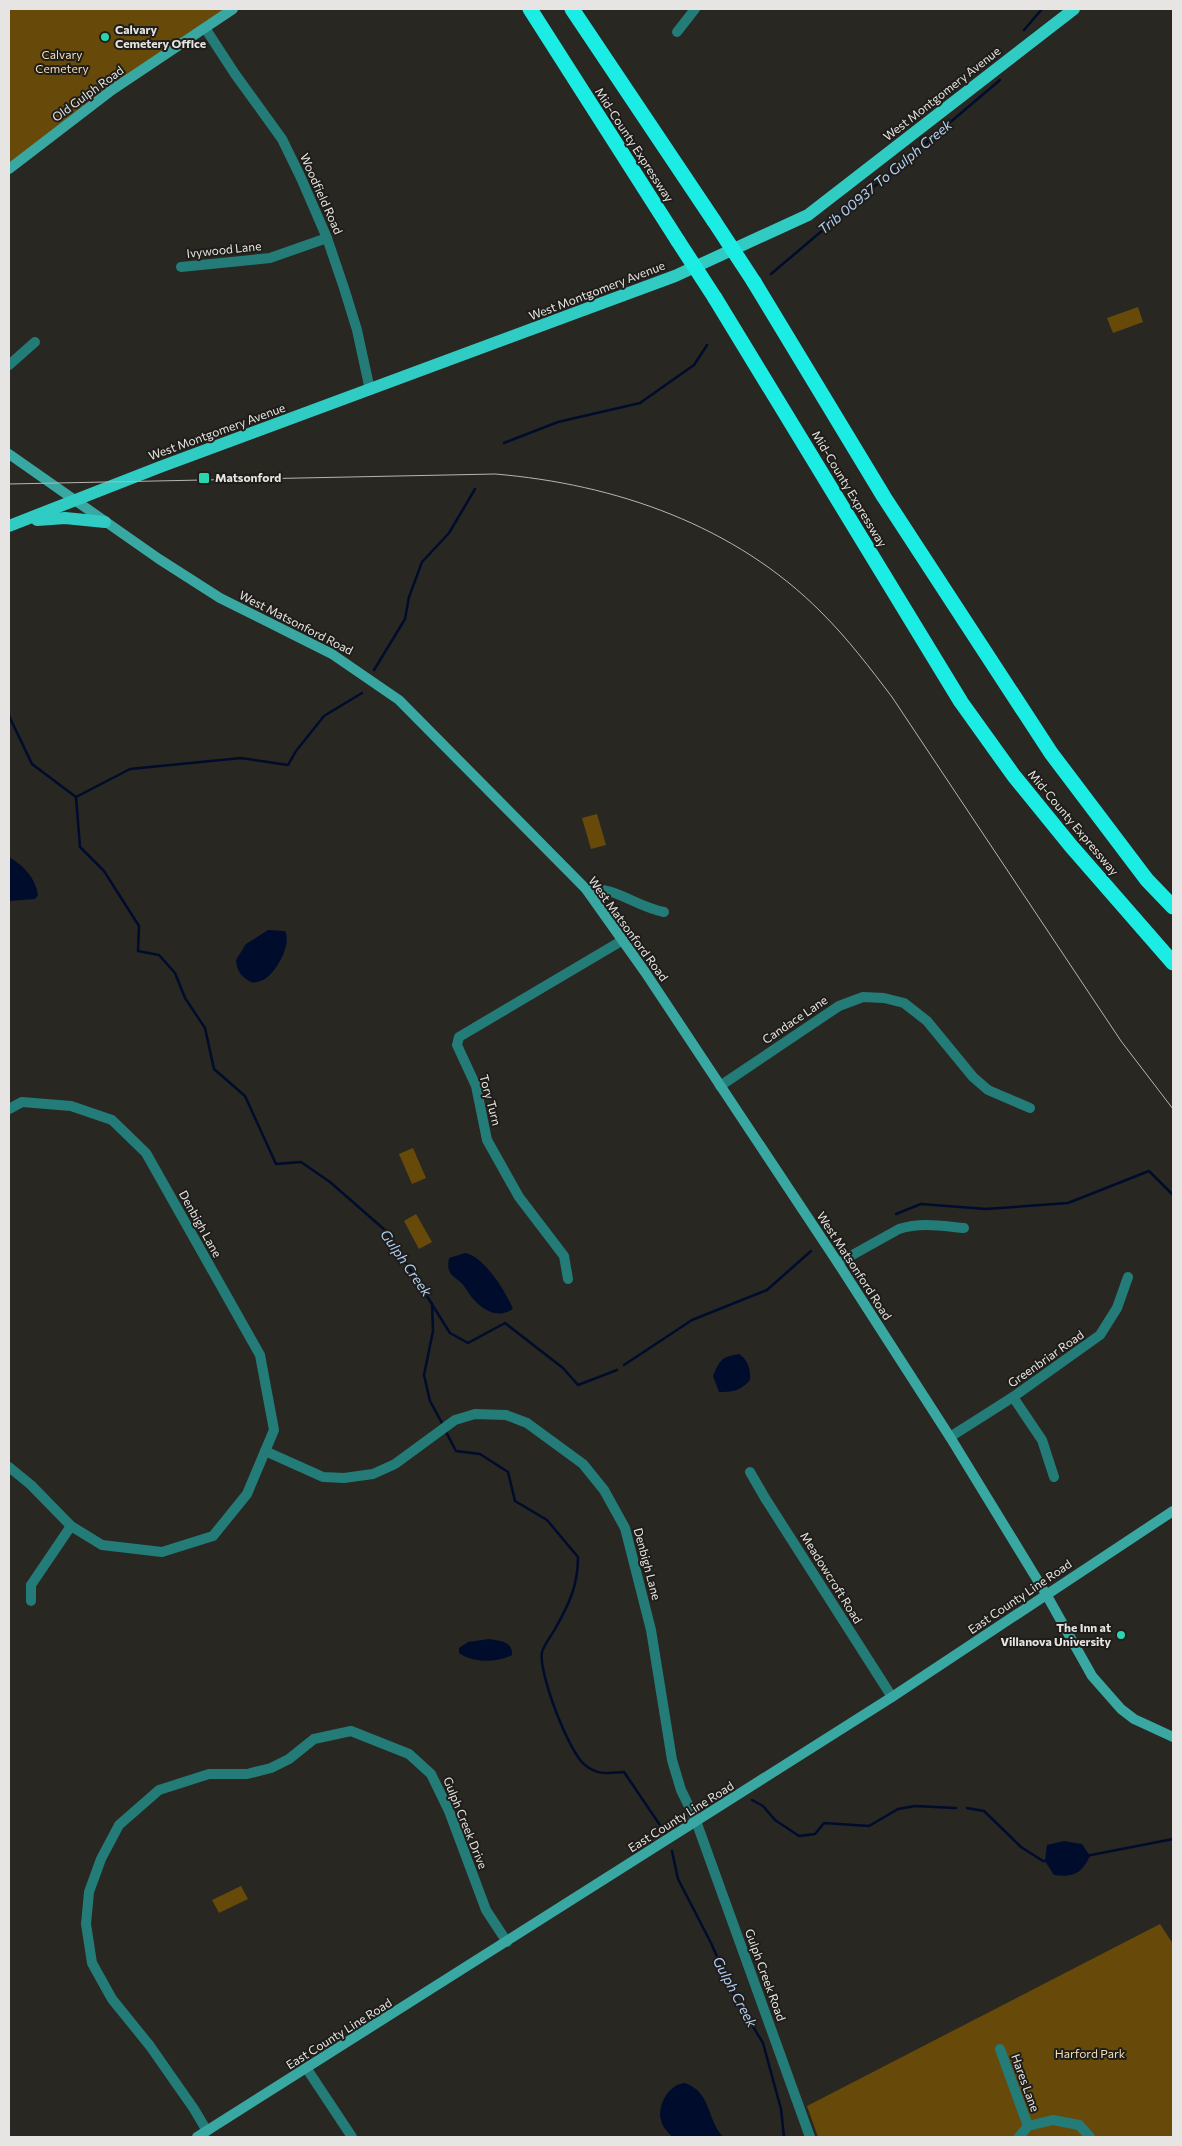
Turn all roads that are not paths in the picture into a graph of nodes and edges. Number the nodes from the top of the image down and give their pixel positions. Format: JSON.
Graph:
{"nodes":[{"id":1,"x":233,"y":9,"type":"edge"},
{"id":2,"x":530,"y":9,"type":"edge"},
{"id":3,"x":572,"y":9,"type":"edge"},
{"id":4,"x":696,"y":9,"type":"edge"},
{"id":5,"x":1074,"y":9,"type":"edge"},
{"id":6,"x":205,"y":28,"type":"junction"},
{"id":7,"x":677,"y":32,"type":"dead end"},
{"id":8,"x":9,"y":169,"type":"edge"},
{"id":9,"x":328,"y":238,"type":"junction"},
{"id":10,"x":180,"y":268,"type":"dead end"},
{"id":11,"x":36,"y":342,"type":"dead end"},
{"id":12,"x":9,"y":365,"type":"edge"},
{"id":13,"x":370,"y":390,"type":"junction"},
{"id":14,"x":9,"y":454,"type":"edge"},
{"id":15,"x":76,"y":501,"type":"junction"},
{"id":16,"x":24,"y":520,"type":"junction"},
{"id":17,"x":105,"y":522,"type":"junction"},
{"id":18,"x":9,"y":526,"type":"edge"},
{"id":19,"x":586,"y":889,"type":"junction"},
{"id":20,"x":1173,"y":907,"type":"edge"},
{"id":21,"x":664,"y":912,"type":"dead end"},
{"id":22,"x":623,"y":940,"type":"junction"},
{"id":23,"x":1173,"y":963,"type":"edge"},
{"id":24,"x":720,"y":1086,"type":"junction"},
{"id":25,"x":1030,"y":1108,"type":"dead end"},
{"id":26,"x":9,"y":1109,"type":"edge"},
{"id":27,"x":964,"y":1228,"type":"dead end"},
{"id":28,"x":838,"y":1263,"type":"junction"},
{"id":29,"x":1128,"y":1277,"type":"dead end"},
{"id":30,"x":568,"y":1279,"type":"dead end"},
{"id":31,"x":1013,"y":1397,"type":"junction"},
{"id":32,"x":950,"y":1437,"type":"junction"},
{"id":33,"x":265,"y":1451,"type":"junction"},
{"id":34,"x":9,"y":1467,"type":"edge"},
{"id":35,"x":750,"y":1472,"type":"dead end"},
{"id":36,"x":1054,"y":1477,"type":"dead end"},
{"id":37,"x":1173,"y":1511,"type":"edge"},
{"id":38,"x":71,"y":1526,"type":"junction"},
{"id":39,"x":1046,"y":1594,"type":"junction"},
{"id":40,"x":31,"y":1601,"type":"dead end"},
{"id":41,"x":892,"y":1698,"type":"junction"},
{"id":42,"x":1173,"y":1737,"type":"edge"},
{"id":43,"x":696,"y":1821,"type":"junction"},
{"id":44,"x":507,"y":1942,"type":"junction"},
{"id":45,"x":1000,"y":2049,"type":"dead end"},
{"id":46,"x":308,"y":2069,"type":"junction"},
{"id":47,"x":1028,"y":2126,"type":"junction"},
{"id":48,"x":207,"y":2131,"type":"junction"},
{"id":49,"x":197,"y":2137,"type":"edge"},
{"id":50,"x":352,"y":2137,"type":"edge"},
{"id":51,"x":810,"y":2137,"type":"edge"},
{"id":52,"x":1019,"y":2137,"type":"edge"},
{"id":53,"x":1090,"y":2137,"type":"edge"}],
"edges":[{"from":1,"to":6,"type":"main road","name":"Old Gulph Road"},
{"from":2,"to":23,"type":"highway","name":"Mid-County Expressway","bridge":true},
{"from":3,"to":20,"type":"highway","name":"Mid-County Expressway","bridge":true},
{"from":4,"to":7,"type":"street"},
{"from":5,"to":13,"type":"main road","name":"West Montgomery Avenue"},
{"from":6,"to":8,"type":"main road","name":"Old Gulph Road"},
{"from":6,"to":9,"type":"street","name":"Woodfield Road"},
{"from":9,"to":10,"type":"street","name":"Ivywood Lane"},
{"from":9,"to":13,"type":"street","name":"Woodfield Road"},
{"from":11,"to":12,"type":"street"},
{"from":13,"to":15,"type":"main road","name":"West Montgomery Avenue"},
{"from":14,"to":15,"type":"main road","name":"West Matsonford Road"},
{"from":15,"to":16,"type":"main road","name":"West Montgomery Avenue"},
{"from":15,"to":17,"type":"main road","name":"West Matsonford Road"},
{"from":16,"to":17,"type":"main road"},
{"from":16,"to":18,"type":"main road","name":"West Montgomery Avenue"},
{"from":17,"to":19,"type":"main road","name":"West Matsonford Road"},
{"from":19,"to":21,"type":"street"},
{"from":19,"to":22,"type":"main road","name":"West Matsonford Road"},
{"from":22,"to":24,"type":"main road","name":"West Matsonford Road"},
{"from":22,"to":30,"type":"street","name":"Tory Turn"},
{"from":24,"to":25,"type":"street","name":"Candace Lane"},
{"from":24,"to":28,"type":"main road","name":"West Matsonford Road"},
{"from":26,"to":33,"type":"street","name":"Denbigh Lane"},
{"from":27,"to":28,"type":"street"},
{"from":28,"to":32,"type":"main road","name":"West Matsonford Road"},
{"from":29,"to":31,"type":"street","name":"Greenbriar Road"},
{"from":31,"to":32,"type":"street","name":"Greenbriar Road"},
{"from":31,"to":36,"type":"street"},
{"from":32,"to":39,"type":"main road","name":"West Matsonford Road"},
{"from":33,"to":38,"type":"street","name":"Denbigh Lane"},
{"from":33,"to":43,"type":"street","name":"Denbigh Lane"},
{"from":34,"to":38,"type":"street","name":"Denbigh Lane"},
{"from":35,"to":41,"type":"street","name":"Meadowcroft Road"},
{"from":37,"to":39,"type":"main road","name":"East County Line Road"},
{"from":38,"to":40,"type":"street"},
{"from":39,"to":41,"type":"main road","name":"East County Line Road"},
{"from":39,"to":42,"type":"main road","name":"West Matsonford Road"},
{"from":41,"to":43,"type":"main road","name":"East County Line Road"},
{"from":43,"to":44,"type":"main road","name":"East County Line Road"},
{"from":43,"to":51,"type":"street","name":"Gulph Creek Road"},
{"from":44,"to":46,"type":"main road","name":"East County Line Road"},
{"from":44,"to":48,"type":"street","name":"Gulph Creek Drive"},
{"from":45,"to":47,"type":"street","name":"Hares Lane"},
{"from":46,"to":48,"type":"main road","name":"East County Line Road"},
{"from":46,"to":50,"type":"street"},
{"from":47,"to":52,"type":"street","name":"Hares Lane"},
{"from":47,"to":53,"type":"street","name":"Hares Lane"},
{"from":48,"to":49,"type":"main road","name":"East County Line Road"}]}
